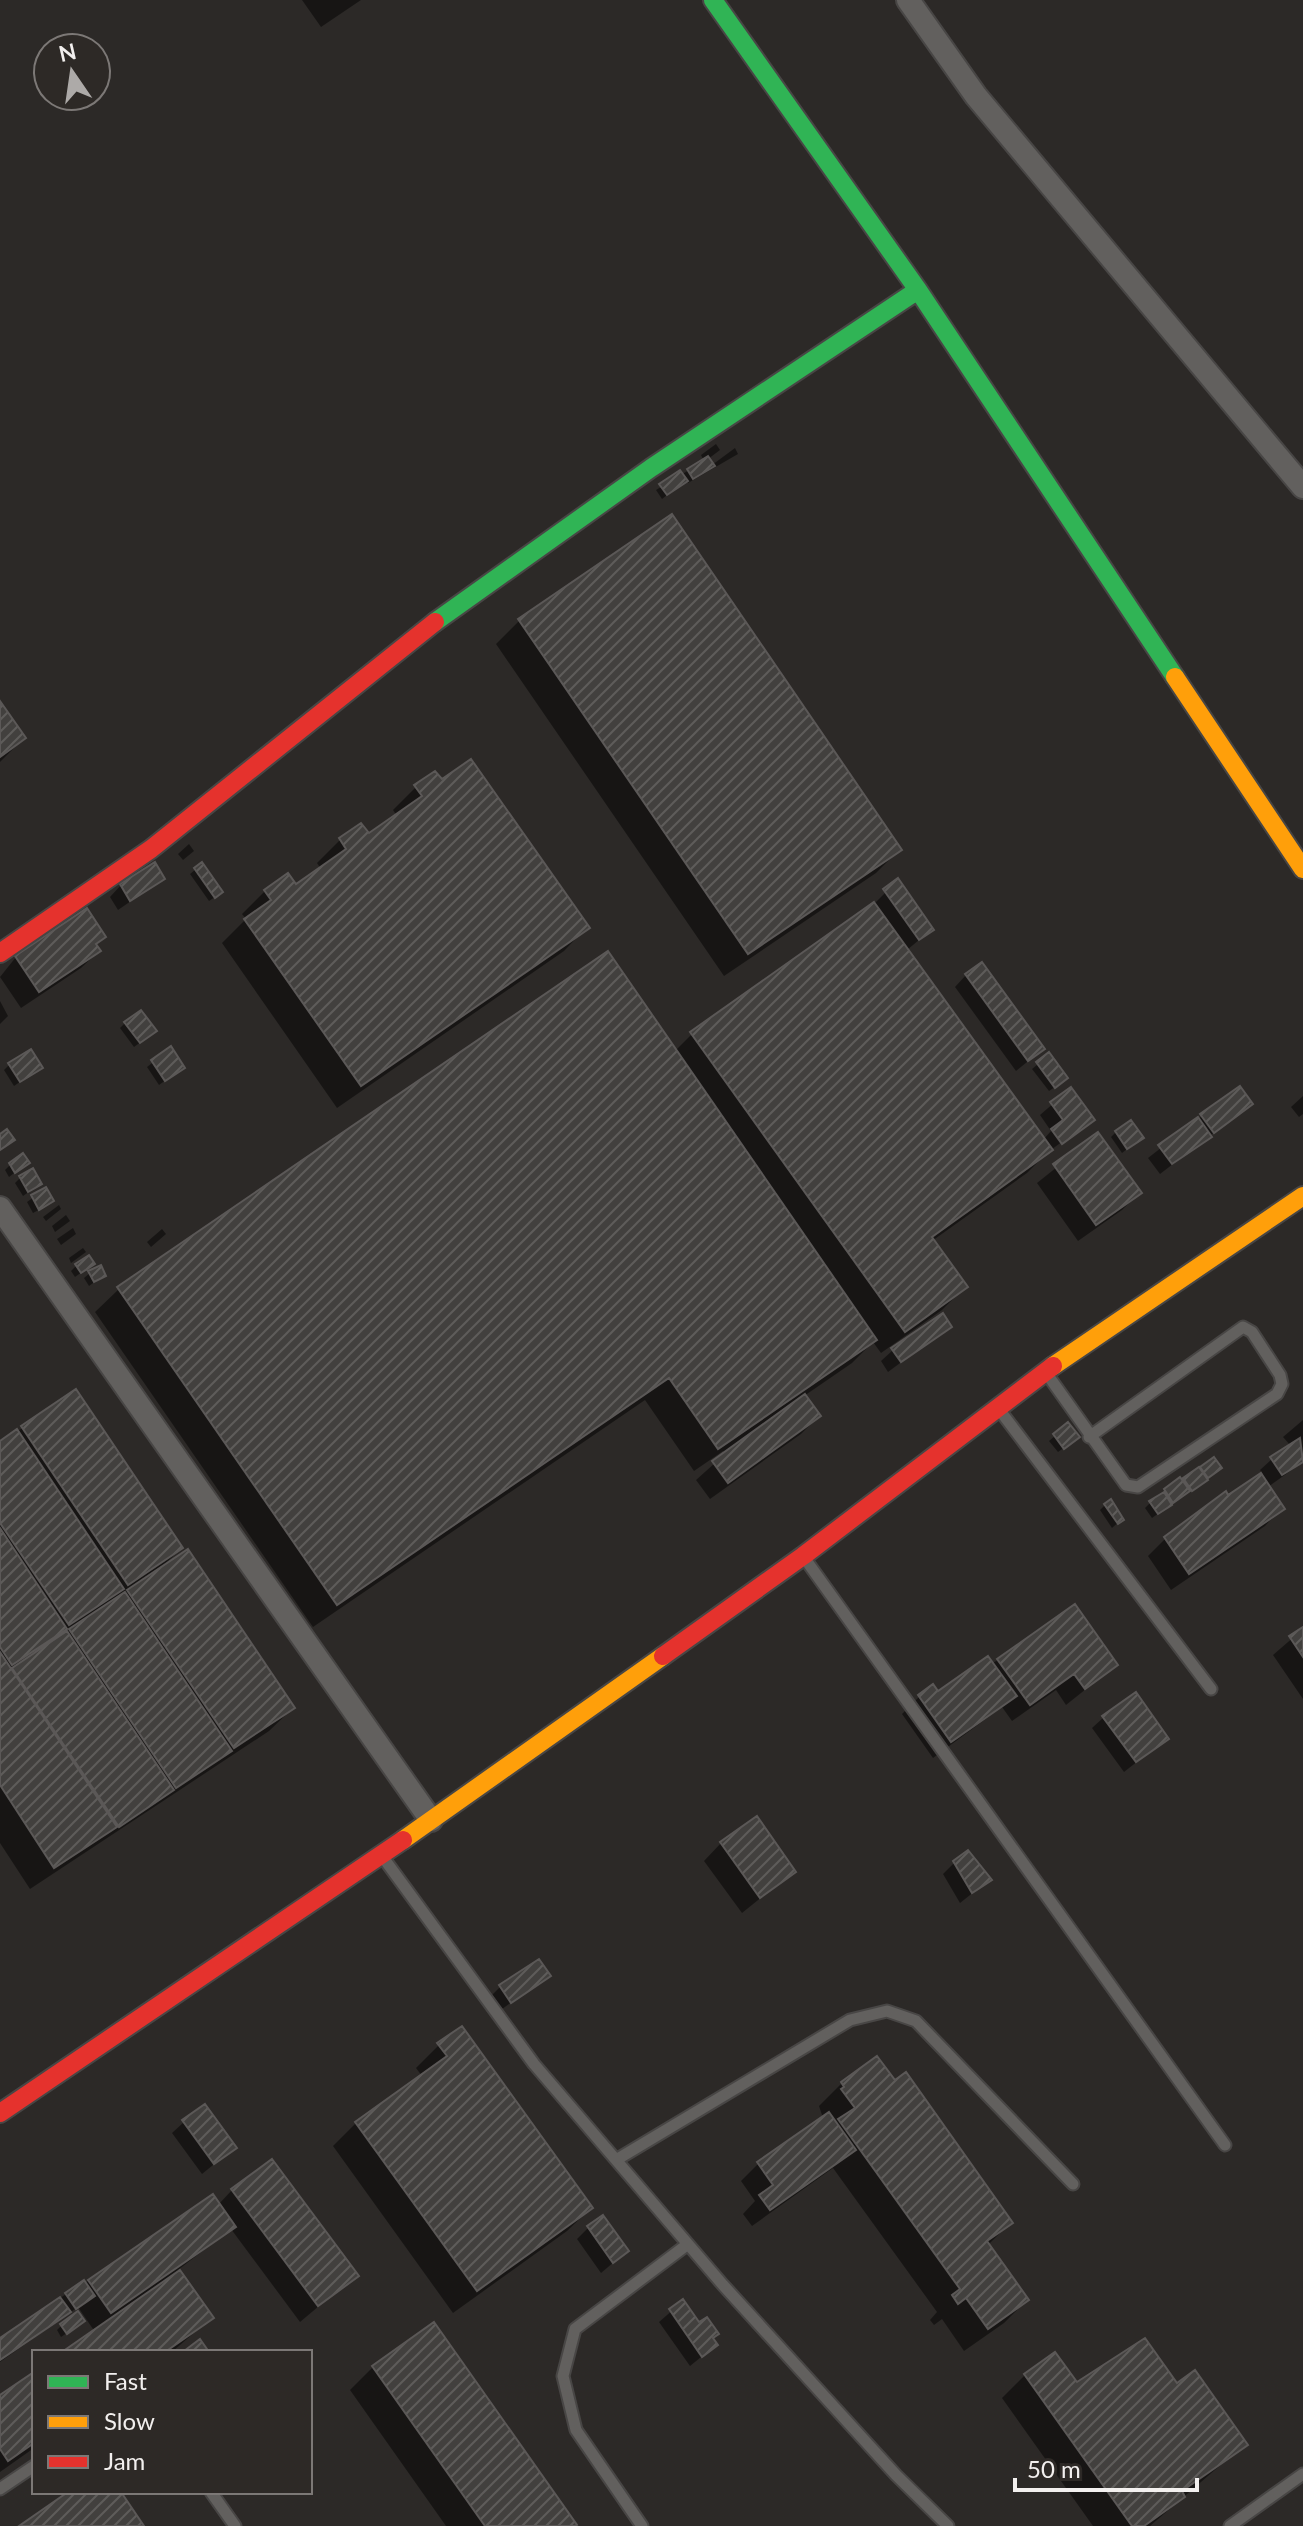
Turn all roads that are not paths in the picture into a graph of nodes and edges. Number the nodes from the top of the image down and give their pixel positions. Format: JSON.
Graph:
{"nodes":[{"id":1,"x":713,"y":0,"type":"edge"},
{"id":2,"x":908,"y":0,"type":"edge"},
{"id":3,"x":918,"y":290,"type":"junction"},
{"id":4,"x":1303,"y":487,"type":"edge"},
{"id":5,"x":1303,"y":869,"type":"edge"},
{"id":6,"x":0,"y":953,"type":"edge"},
{"id":7,"x":1303,"y":1196,"type":"edge"},
{"id":8,"x":0,"y":1208,"type":"edge"},
{"id":9,"x":1045,"y":1371,"type":"junction"},
{"id":10,"x":997,"y":1408,"type":"junction"},
{"id":11,"x":1089,"y":1437,"type":"junction"},
{"id":12,"x":803,"y":1556,"type":"junction"},
{"id":13,"x":1211,"y":1689,"type":"dead end"},
{"id":14,"x":431,"y":1820,"type":"junction"},
{"id":15,"x":382,"y":1855,"type":"junction"},
{"id":16,"x":0,"y":2113,"type":"edge"},
{"id":17,"x":1225,"y":2145,"type":"dead end"},
{"id":18,"x":616,"y":2160,"type":"junction"},
{"id":19,"x":1073,"y":2184,"type":"dead end"},
{"id":20,"x":688,"y":2244,"type":"junction"},
{"id":21,"x":32,"y":2467,"type":"edge"},
{"id":22,"x":1303,"y":2474,"type":"edge"},
{"id":23,"x":0,"y":2489,"type":"edge"},
{"id":24,"x":212,"y":2494,"type":"edge"},
{"id":25,"x":235,"y":2526,"type":"edge"},
{"id":26,"x":642,"y":2526,"type":"edge"},
{"id":27,"x":948,"y":2526,"type":"edge"},
{"id":28,"x":1230,"y":2526,"type":"edge"}],
"edges":[{"from":1,"to":3,"type":"street"},
{"from":2,"to":4,"type":"street"},
{"from":3,"to":5,"type":"street"},
{"from":3,"to":6,"type":"street"},
{"from":7,"to":9,"type":"street"},
{"from":8,"to":14,"type":"street"},
{"from":9,"to":10,"type":"street"},
{"from":9,"to":11,"type":"lane"},
{"from":10,"to":12,"type":"street"},
{"from":10,"to":13,"type":"lane"},
{"from":11,"to":11,"type":"lane"},
{"from":12,"to":14,"type":"street"},
{"from":12,"to":17,"type":"lane"},
{"from":14,"to":15,"type":"street"},
{"from":15,"to":16,"type":"street"},
{"from":15,"to":18,"type":"lane"},
{"from":18,"to":19,"type":"lane"},
{"from":18,"to":20,"type":"lane"},
{"from":20,"to":26,"type":"lane"},
{"from":20,"to":27,"type":"lane"},
{"from":21,"to":23,"type":"lane"},
{"from":22,"to":28,"type":"lane"},
{"from":24,"to":25,"type":"lane"}]}
